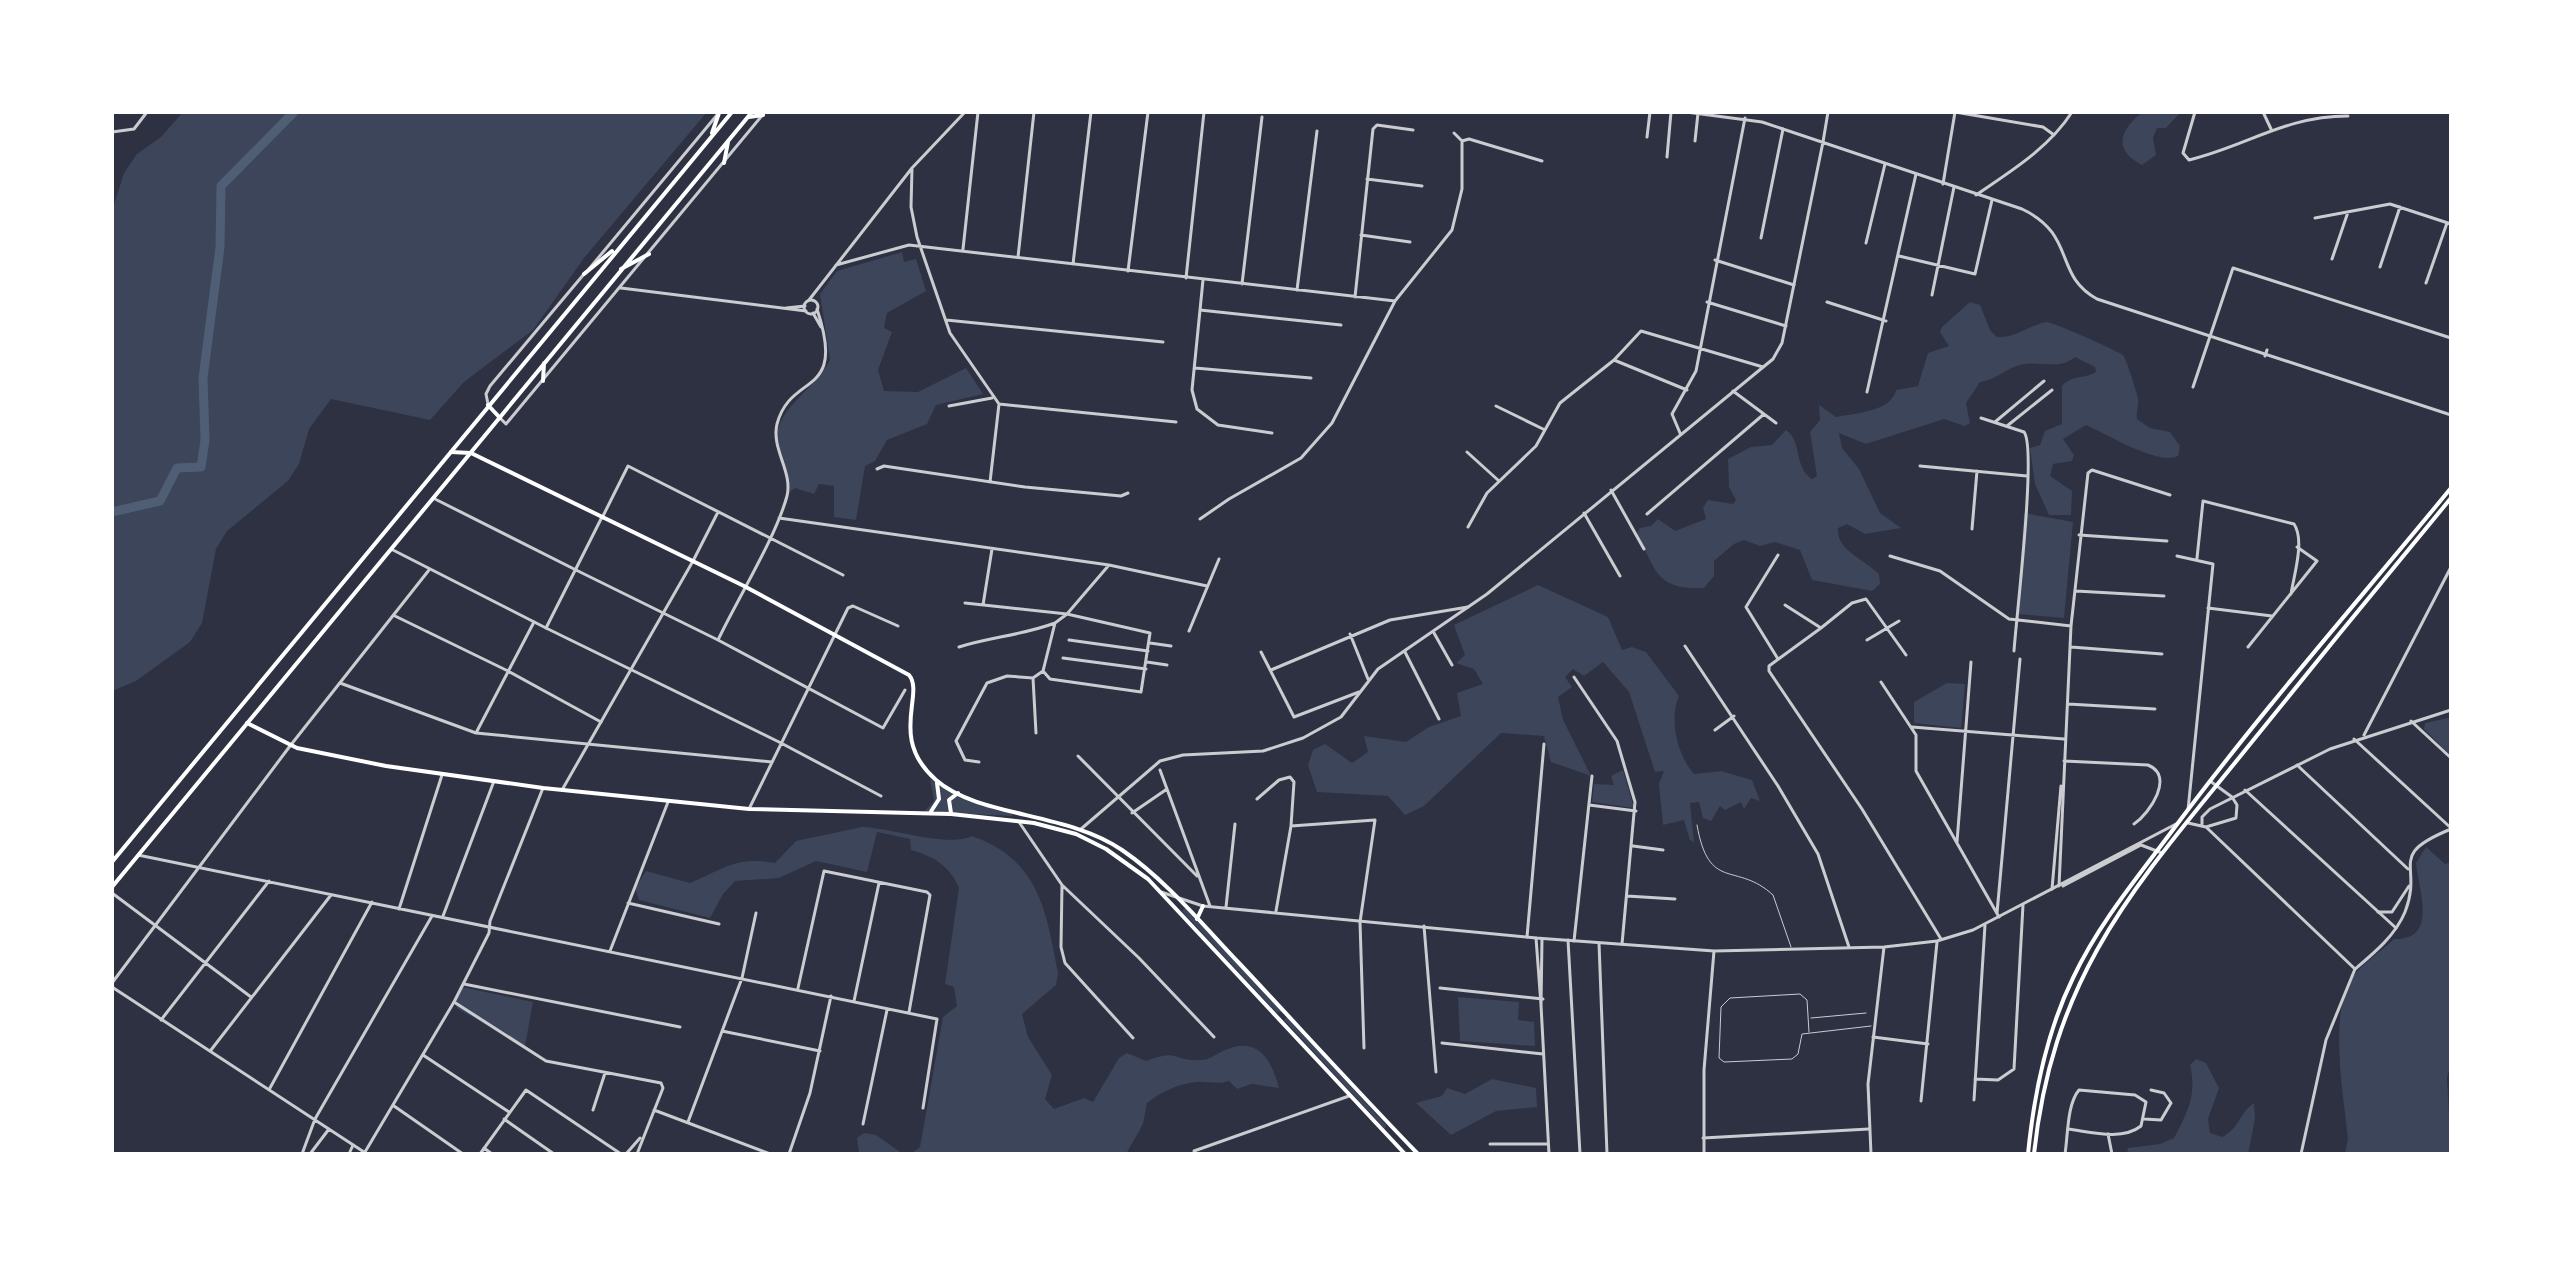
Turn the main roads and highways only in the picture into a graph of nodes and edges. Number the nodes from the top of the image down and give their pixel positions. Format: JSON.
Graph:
{"nodes":[{"id":1,"x":719,"y":112,"type":"edge"},
{"id":2,"x":732,"y":112,"type":"edge"},
{"id":3,"x":752,"y":112,"type":"edge"},
{"id":4,"x":764,"y":114,"type":"edge"},
{"id":5,"x":747,"y":118,"type":"junction"},
{"id":6,"x":710,"y":139,"type":"junction"},
{"id":7,"x":729,"y":139,"type":"junction"},
{"id":8,"x":724,"y":163,"type":"road end"},
{"id":9,"x":618,"y":247,"type":"junction"},
{"id":10,"x":649,"y":254,"type":"road end"},
{"id":11,"x":619,"y":270,"type":"junction"},
{"id":12,"x":584,"y":274,"type":"road end"},
{"id":13,"x":544,"y":363,"type":"junction"},
{"id":14,"x":543,"y":381,"type":"road end"},
{"id":15,"x":488,"y":405,"type":"junction"},
{"id":16,"x":500,"y":418,"type":"junction"},
{"id":17,"x":449,"y":452,"type":"junction"},
{"id":18,"x":471,"y":453,"type":"junction"},
{"id":19,"x":2451,"y":488,"type":"edge"},
{"id":20,"x":2451,"y":498,"type":"edge"},
{"id":21,"x":247,"y":723,"type":"junction"},
{"id":22,"x":935,"y":780,"type":"junction"},
{"id":23,"x":958,"y":793,"type":"junction"},
{"id":24,"x":930,"y":813,"type":"junction"},
{"id":25,"x":951,"y":814,"type":"junction"},
{"id":26,"x":2159,"y":852,"type":"junction"},
{"id":27,"x":112,"y":861,"type":"edge"},
{"id":28,"x":112,"y":890,"type":"edge"},
{"id":29,"x":1203,"y":906,"type":"road end"},
{"id":30,"x":1197,"y":919,"type":"junction"},
{"id":31,"x":1286,"y":1013,"type":"junction"},
{"id":32,"x":1279,"y":1019,"type":"junction"},
{"id":33,"x":1391,"y":1127,"type":"junction"},
{"id":34,"x":1385,"y":1133,"type":"junction"},
{"id":35,"x":1405,"y":1154,"type":"edge"},
{"id":36,"x":1418,"y":1154,"type":"edge"},
{"id":37,"x":2028,"y":1154,"type":"edge"},
{"id":38,"x":2034,"y":1154,"type":"edge"}],
"edges":[{"from":1,"to":6,"type":"main road"},
{"from":2,"to":6,"type":"main road"},
{"from":3,"to":5,"type":"main road"},
{"from":4,"to":5,"type":"main road"},
{"from":5,"to":7,"type":"main road"},
{"from":6,"to":9,"type":"main road"},
{"from":7,"to":8,"type":"main road"},
{"from":7,"to":11,"type":"main road"},
{"from":9,"to":12,"type":"main road"},
{"from":9,"to":15,"type":"main road"},
{"from":10,"to":11,"type":"main road"},
{"from":11,"to":13,"type":"main road"},
{"from":13,"to":14,"type":"main road"},
{"from":13,"to":16,"type":"main road"},
{"from":15,"to":16,"type":"main road"},
{"from":15,"to":17,"type":"main road"},
{"from":16,"to":18,"type":"main road"},
{"from":17,"to":18,"type":"main road"},
{"from":17,"to":27,"type":"main road"},
{"from":18,"to":21,"type":"main road"},
{"from":18,"to":22,"type":"main road"},
{"from":19,"to":26,"type":"main road"},
{"from":20,"to":26,"type":"main road"},
{"from":21,"to":24,"type":"main road"},
{"from":21,"to":28,"type":"main road"},
{"from":22,"to":23,"type":"main road"},
{"from":22,"to":24,"type":"main road"},
{"from":23,"to":25,"type":"main road"},
{"from":23,"to":30,"type":"main road"},
{"from":24,"to":25,"type":"main road"},
{"from":25,"to":32,"type":"main road"},
{"from":26,"to":37,"type":"main road"},
{"from":26,"to":38,"type":"main road"},
{"from":29,"to":30,"type":"main road"},
{"from":30,"to":31,"type":"main road"},
{"from":31,"to":32,"type":"main road"},
{"from":31,"to":33,"type":"main road"},
{"from":32,"to":34,"type":"main road"},
{"from":33,"to":34,"type":"main road"},
{"from":33,"to":36,"type":"main road"},
{"from":34,"to":35,"type":"main road"}]}
